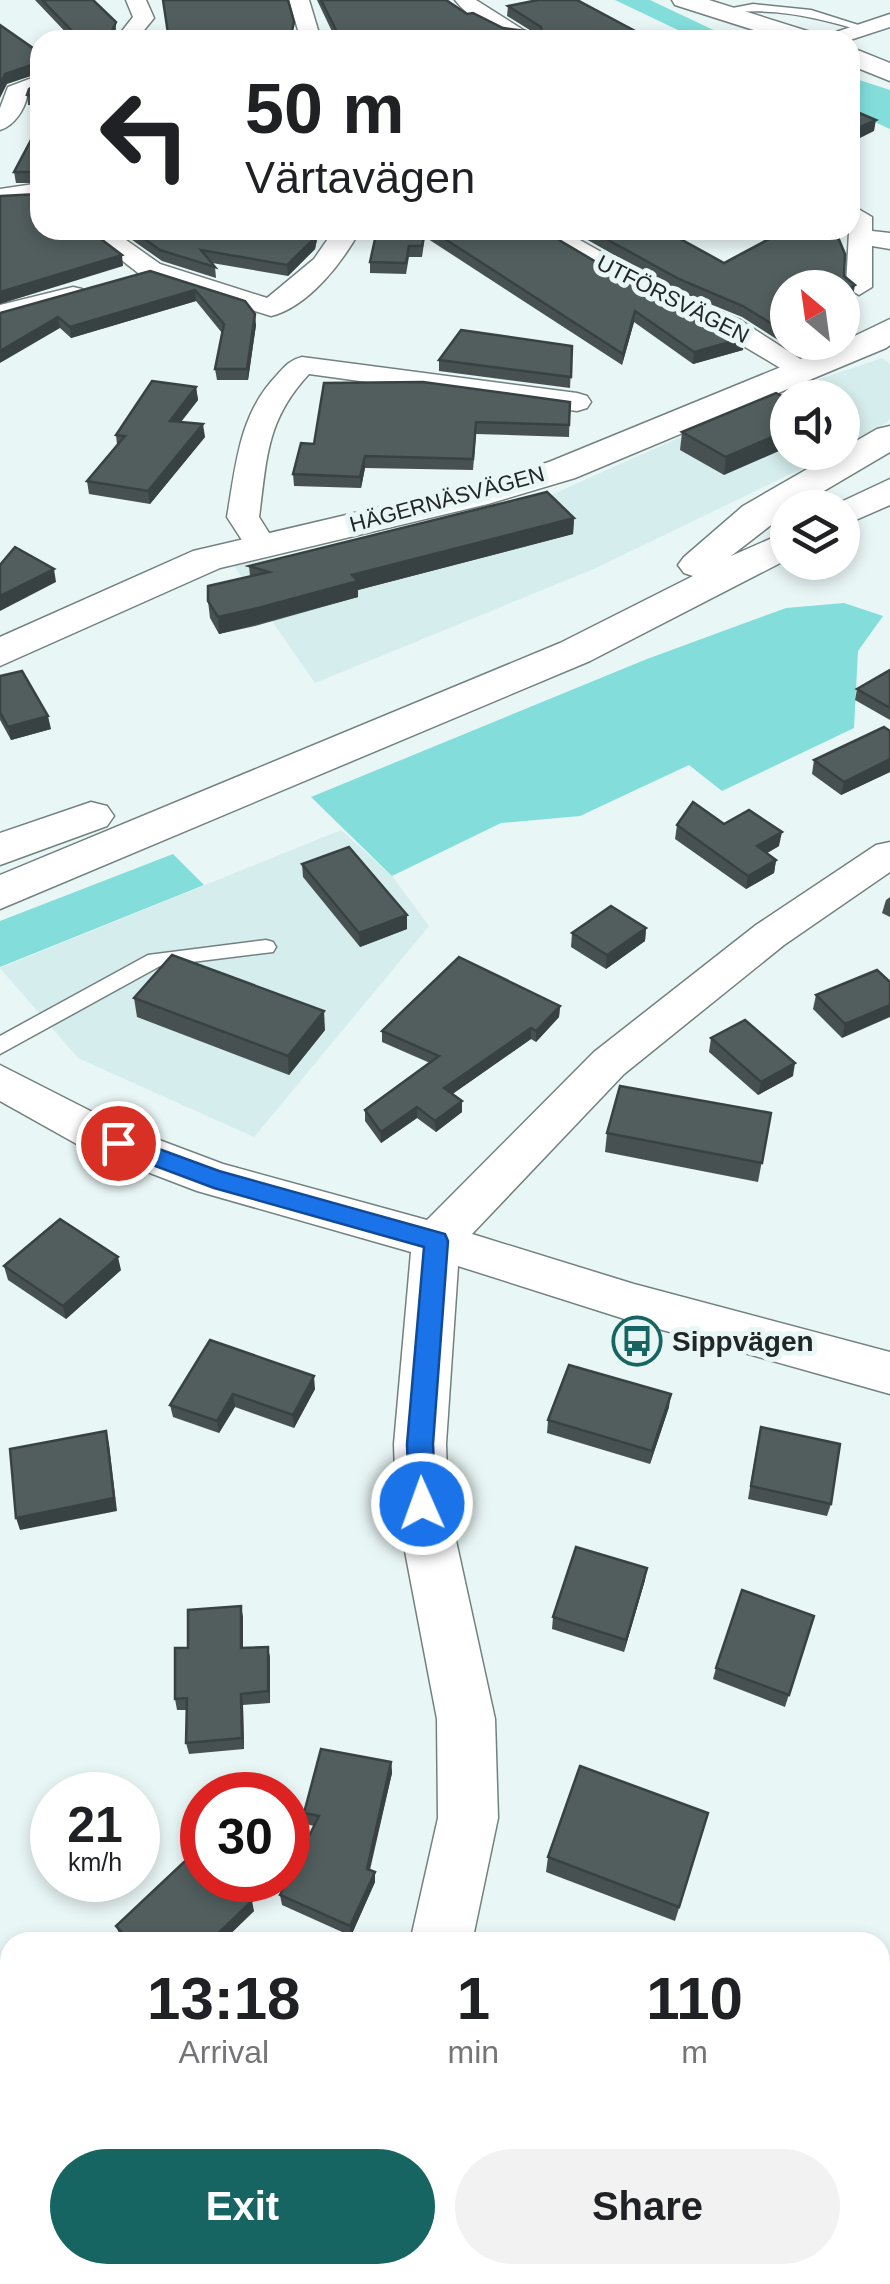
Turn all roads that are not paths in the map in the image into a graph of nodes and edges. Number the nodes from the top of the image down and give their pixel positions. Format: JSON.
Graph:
{"nodes":[{"id":1,"x":136,"y":0,"type":"edge"},
{"id":2,"x":299,"y":0,"type":"edge"},
{"id":3,"x":465,"y":0,"type":"edge"},
{"id":4,"x":684,"y":0,"type":"edge"},
{"id":5,"x":717,"y":12,"type":"junction"},
{"id":6,"x":890,"y":20,"type":"edge"},
{"id":7,"x":866,"y":29,"type":"junction"},
{"id":8,"x":134,"y":30,"type":"edge"},
{"id":9,"x":308,"y":30,"type":"edge"},
{"id":10,"x":511,"y":30,"type":"edge"},
{"id":11,"x":777,"y":30,"type":"edge"},
{"id":12,"x":860,"y":31,"type":"edge"},
{"id":13,"x":860,"y":60,"type":"edge"},
{"id":14,"x":890,"y":73,"type":"edge"},
{"id":15,"x":8,"y":90,"type":"edge"},
{"id":16,"x":0,"y":123,"type":"edge"},
{"id":17,"x":30,"y":193,"type":"edge"},
{"id":18,"x":0,"y":196,"type":"edge"},
{"id":19,"x":862,"y":213,"type":"edge"},
{"id":20,"x":110,"y":240,"type":"edge"},
{"id":21,"x":343,"y":240,"type":"edge"},
{"id":22,"x":562,"y":240,"type":"edge"},
{"id":23,"x":890,"y":240,"type":"edge"},
{"id":24,"x":151,"y":270,"type":"junction"},
{"id":25,"x":860,"y":287,"type":"dead end"},
{"id":26,"x":271,"y":308,"type":"junction"},
{"id":27,"x":0,"y":313,"type":"edge"},
{"id":28,"x":890,"y":330,"type":"edge"},
{"id":29,"x":302,"y":365,"type":"junction"},
{"id":30,"x":802,"y":369,"type":"junction"},
{"id":31,"x":576,"y":402,"type":"dead end"},
{"id":32,"x":890,"y":437,"type":"edge"},
{"id":33,"x":890,"y":464,"type":"edge"},
{"id":34,"x":842,"y":490,"type":"edge"},
{"id":35,"x":890,"y":490,"type":"edge"},
{"id":36,"x":860,"y":506,"type":"edge"},
{"id":37,"x":890,"y":518,"type":"edge"},
{"id":38,"x":770,"y":528,"type":"edge"},
{"id":39,"x":860,"y":530,"type":"edge"},
{"id":40,"x":260,"y":544,"type":"junction"},
{"id":41,"x":770,"y":552,"type":"edge"},
{"id":42,"x":696,"y":567,"type":"junction"},
{"id":43,"x":770,"y":570,"type":"edge"},
{"id":44,"x":575,"y":652,"type":"junction"},
{"id":45,"x":0,"y":653,"type":"edge"},
{"id":46,"x":0,"y":850,"type":"edge"},
{"id":47,"x":890,"y":854,"type":"edge"},
{"id":48,"x":0,"y":892,"type":"edge"},
{"id":49,"x":266,"y":947,"type":"dead end"},
{"id":50,"x":0,"y":1046,"type":"edge"},
{"id":51,"x":0,"y":1080,"type":"edge"},
{"id":52,"x":436,"y":1241,"type":"junction"},
{"id":53,"x":890,"y":1373,"type":"edge"},
{"id":54,"x":445,"y":1932,"type":"edge"}],
"edges":[{"from":1,"to":8,"type":"street"},
{"from":2,"to":9,"type":"street"},
{"from":3,"to":10,"type":"street"},
{"from":4,"to":5,"type":"main road"},
{"from":5,"to":7,"type":"lane"},
{"from":5,"to":11,"type":"main road"},
{"from":6,"to":7,"type":"street"},
{"from":7,"to":12,"type":"street"},
{"from":13,"to":14,"type":"main road"},
{"from":15,"to":16,"type":"street"},
{"from":17,"to":18,"type":"street"},
{"from":19,"to":23,"type":"street"},
{"from":19,"to":25,"type":"street"},
{"from":20,"to":24,"type":"street"},
{"from":21,"to":26,"type":"street"},
{"from":22,"to":30,"type":"street","name":"UTFÖRSVÄGEN"},
{"from":24,"to":26,"type":"street"},
{"from":24,"to":27,"type":"street"},
{"from":26,"to":29,"type":"street"},
{"from":28,"to":30,"type":"main road","name":"HÄGERNÄSVÄGEN"},
{"from":29,"to":31,"type":"street"},
{"from":29,"to":40,"type":"street"},
{"from":30,"to":40,"type":"main road","name":"HÄGERNÄSVÄGEN"},
{"from":32,"to":42,"type":"main road"},
{"from":33,"to":34,"type":"main road"},
{"from":35,"to":36,"type":"main road"},
{"from":37,"to":39,"type":"main road"},
{"from":38,"to":42,"type":"main road"},
{"from":40,"to":45,"type":"main road","name":"HÄGERNÄSVÄGEN"},
{"from":41,"to":44,"type":"main road"},
{"from":42,"to":46,"type":"main road"},
{"from":43,"to":44,"type":"main road"},
{"from":44,"to":48,"type":"main road"},
{"from":47,"to":52,"type":"street"},
{"from":49,"to":50,"type":"lane"},
{"from":51,"to":52,"type":"street"},
{"from":52,"to":53,"type":"street"},
{"from":52,"to":54,"type":"street"}]}
